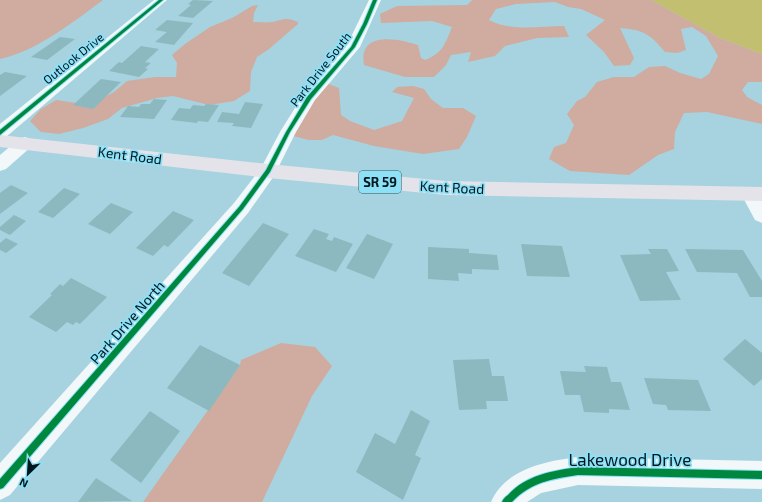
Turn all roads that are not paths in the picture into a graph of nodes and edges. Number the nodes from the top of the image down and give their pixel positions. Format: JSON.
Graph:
{"nodes":[{"id":1,"x":161,"y":0,"type":"edge"},
{"id":2,"x":375,"y":0,"type":"edge"},
{"id":3,"x":0,"y":133,"type":"edge"},
{"id":4,"x":0,"y":141,"type":"edge"},
{"id":5,"x":25,"y":143,"type":"junction"},
{"id":6,"x":0,"y":165,"type":"edge"},
{"id":7,"x":268,"y":171,"type":"junction"},
{"id":8,"x":756,"y":194,"type":"edge"},
{"id":9,"x":762,"y":215,"type":"edge"},
{"id":10,"x":762,"y":475,"type":"edge"},
{"id":11,"x":0,"y":485,"type":"edge"},
{"id":12,"x":506,"y":502,"type":"edge"}],
"edges":[{"from":1,"to":3,"type":"street","name":"Outlook Drive"},
{"from":2,"to":7,"type":"street","name":"Park Drive South"},
{"from":4,"to":5,"type":"main road","name":"Kent Road","number":"SR 59"},
{"from":5,"to":6,"type":"street"},
{"from":5,"to":7,"type":"main road","name":"Kent Road","number":"SR 59"},
{"from":7,"to":8,"type":"main road","name":"Kent Road","number":"SR 59"},
{"from":7,"to":11,"type":"street","name":"Park Drive North"},
{"from":8,"to":9,"type":"street"},
{"from":10,"to":12,"type":"street","name":"Lakewood Drive"}]}
